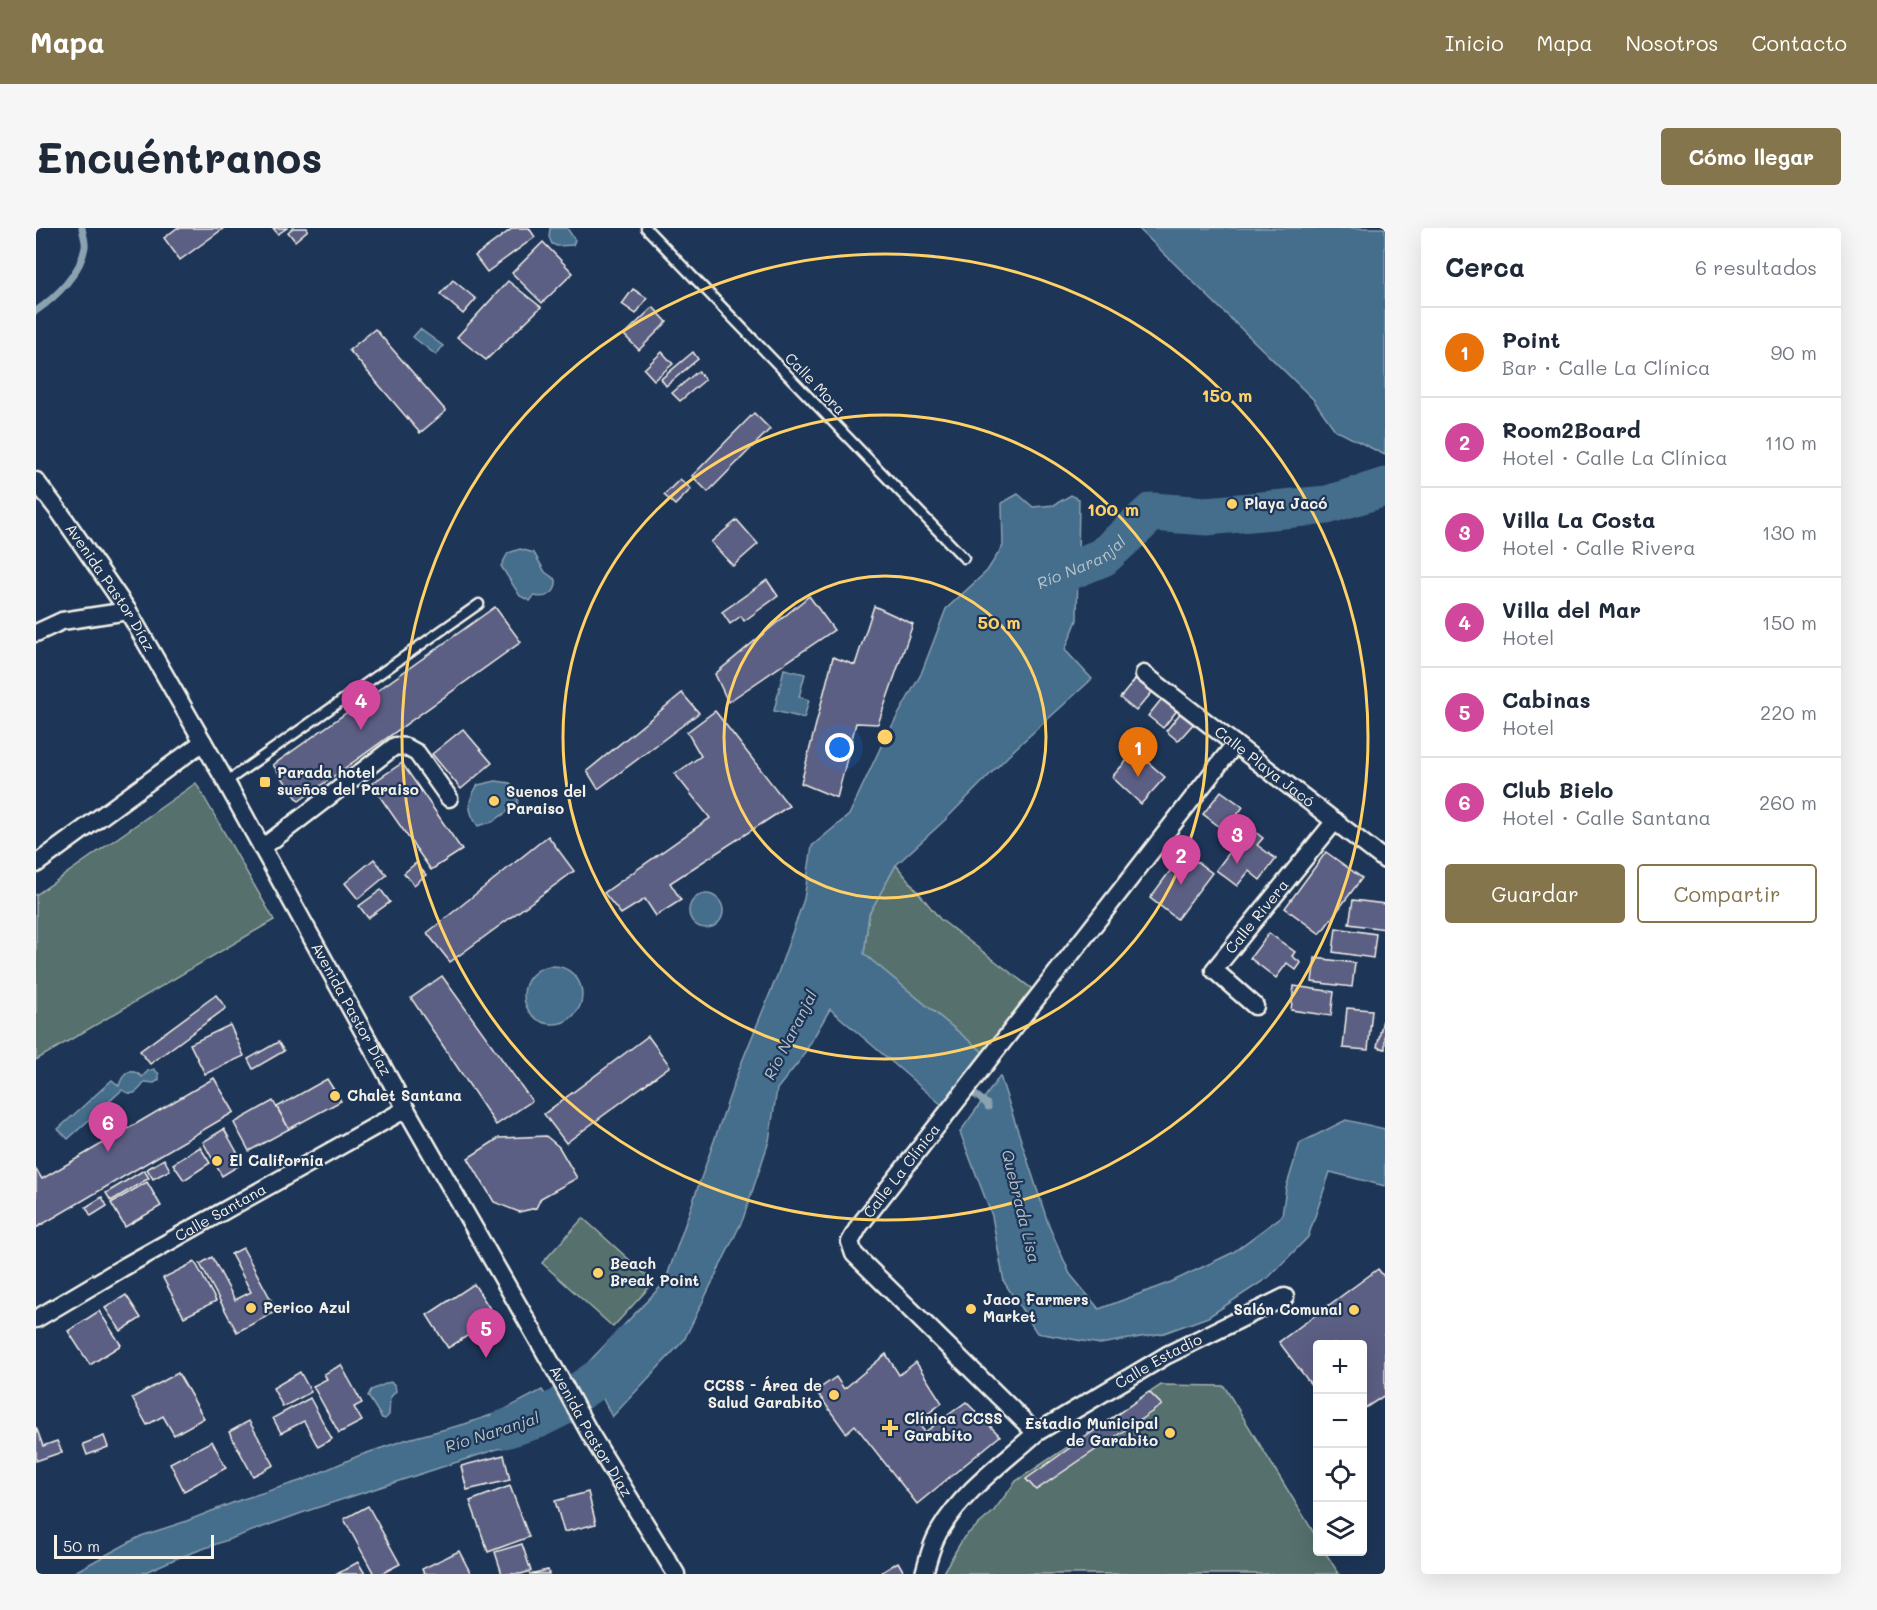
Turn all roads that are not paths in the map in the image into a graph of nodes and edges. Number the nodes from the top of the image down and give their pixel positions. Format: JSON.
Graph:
{"nodes":[{"id":1,"x":646,"y":228,"type":"edge"},
{"id":2,"x":36,"y":481,"type":"edge"},
{"id":3,"x":964,"y":558,"type":"dead end"},
{"id":4,"x":479,"y":604,"type":"dead end"},
{"id":5,"x":128,"y":611,"type":"junction"},
{"id":6,"x":36,"y":633,"type":"edge"},
{"id":7,"x":1144,"y":674,"type":"dead end"},
{"id":8,"x":203,"y":742,"type":"junction"},
{"id":9,"x":1235,"y":744,"type":"junction"},
{"id":10,"x":226,"y":782,"type":"junction"},
{"id":11,"x":449,"y":798,"type":"dead end"},
{"id":12,"x":1335,"y":821,"type":"junction"},
{"id":13,"x":262,"y":848,"type":"junction"},
{"id":14,"x":1385,"y":860,"type":"edge"},
{"id":15,"x":36,"y":864,"type":"edge"},
{"id":16,"x":1255,"y":1006,"type":"dead end"},
{"id":17,"x":406,"y":1109,"type":"junction"},
{"id":18,"x":1285,"y":1297,"type":"dead end"},
{"id":19,"x":36,"y":1319,"type":"edge"},
{"id":20,"x":1036,"y":1433,"type":"junction"},
{"id":21,"x":676,"y":1574,"type":"edge"},
{"id":22,"x":924,"y":1574,"type":"edge"}],
"edges":[{"from":1,"to":3,"type":"lane","name":"Calle Mora"},
{"from":2,"to":5,"type":"street","name":"Avenida Pastor Díaz"},
{"from":4,"to":10,"type":"lane"},
{"from":5,"to":6,"type":"street"},
{"from":5,"to":8,"type":"street","name":"Avenida Pastor Díaz"},
{"from":7,"to":9,"type":"street","name":"Calle Playa Jacó"},
{"from":8,"to":10,"type":"street","name":"Avenida Pastor Díaz"},
{"from":8,"to":15,"type":"street"},
{"from":9,"to":12,"type":"street","name":"Calle Playa Jacó"},
{"from":9,"to":20,"type":"street","name":"Calle La Clínica"},
{"from":10,"to":13,"type":"street","name":"Avenida Pastor Díaz"},
{"from":11,"to":13,"type":"street"},
{"from":12,"to":14,"type":"street","name":"Calle Playa Jacó"},
{"from":12,"to":16,"type":"street","name":"Calle Rivera"},
{"from":13,"to":17,"type":"street","name":"Avenida Pastor Díaz"},
{"from":17,"to":19,"type":"street","name":"Calle Santana"},
{"from":17,"to":21,"type":"street","name":"Avenida Pastor Díaz"},
{"from":18,"to":20,"type":"street","name":"Calle Estadio"},
{"from":20,"to":22,"type":"street"}]}
